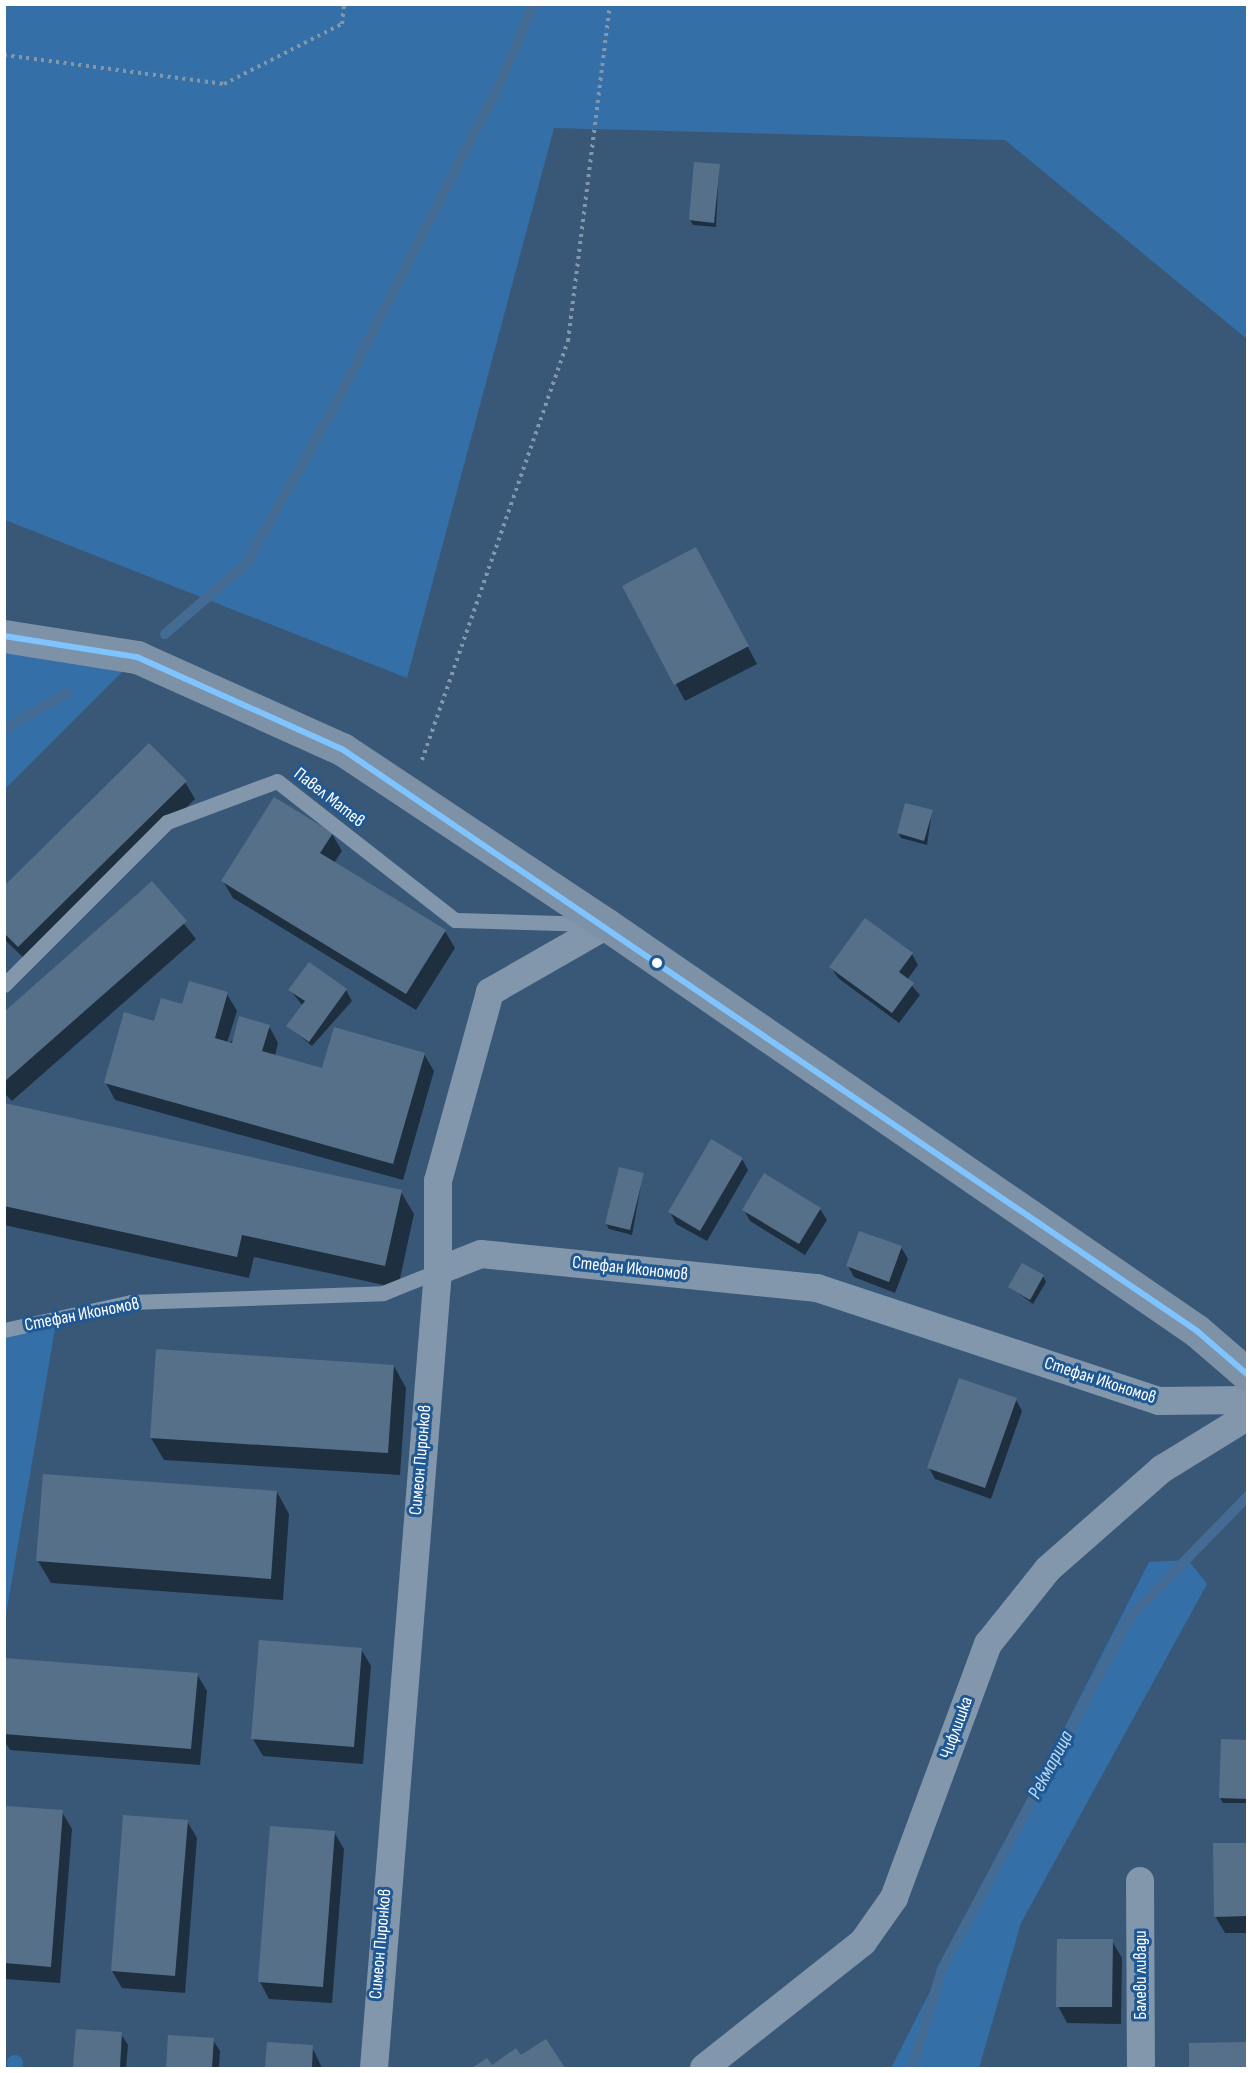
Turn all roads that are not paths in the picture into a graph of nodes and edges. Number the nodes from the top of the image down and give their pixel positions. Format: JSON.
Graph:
{"nodes":[{"id":1,"x":4,"y":636,"type":"edge"},
{"id":2,"x":607,"y":925,"type":"junction"},
{"id":3,"x":4,"y":985,"type":"edge"},
{"id":4,"x":438,"y":1270,"type":"junction"},
{"id":5,"x":4,"y":1330,"type":"edge"},
{"id":6,"x":1248,"y":1375,"type":"edge"},
{"id":7,"x":1248,"y":1400,"type":"edge"},
{"id":8,"x":1248,"y":1416,"type":"edge"},
{"id":9,"x":1140,"y":1881,"type":"dead end"},
{"id":10,"x":374,"y":2068,"type":"edge"},
{"id":11,"x":704,"y":2068,"type":"edge"},
{"id":12,"x":1141,"y":2068,"type":"edge"}],
"edges":[{"from":1,"to":2,"type":"street"},
{"from":2,"to":3,"type":"lane","name":"Павел Матев"},
{"from":2,"to":4,"type":"street","name":"Симеон Пиронков"},
{"from":2,"to":6,"type":"street"},
{"from":4,"to":5,"type":"lane","name":"Стефан Икономов"},
{"from":4,"to":7,"type":"street","name":"Стефан Икономов"},
{"from":4,"to":10,"type":"street","name":"Симеон Пиронков"},
{"from":8,"to":11,"type":"street","name":"Чифлишка"},
{"from":9,"to":12,"type":"street","name":"Балеви ливади"}]}
